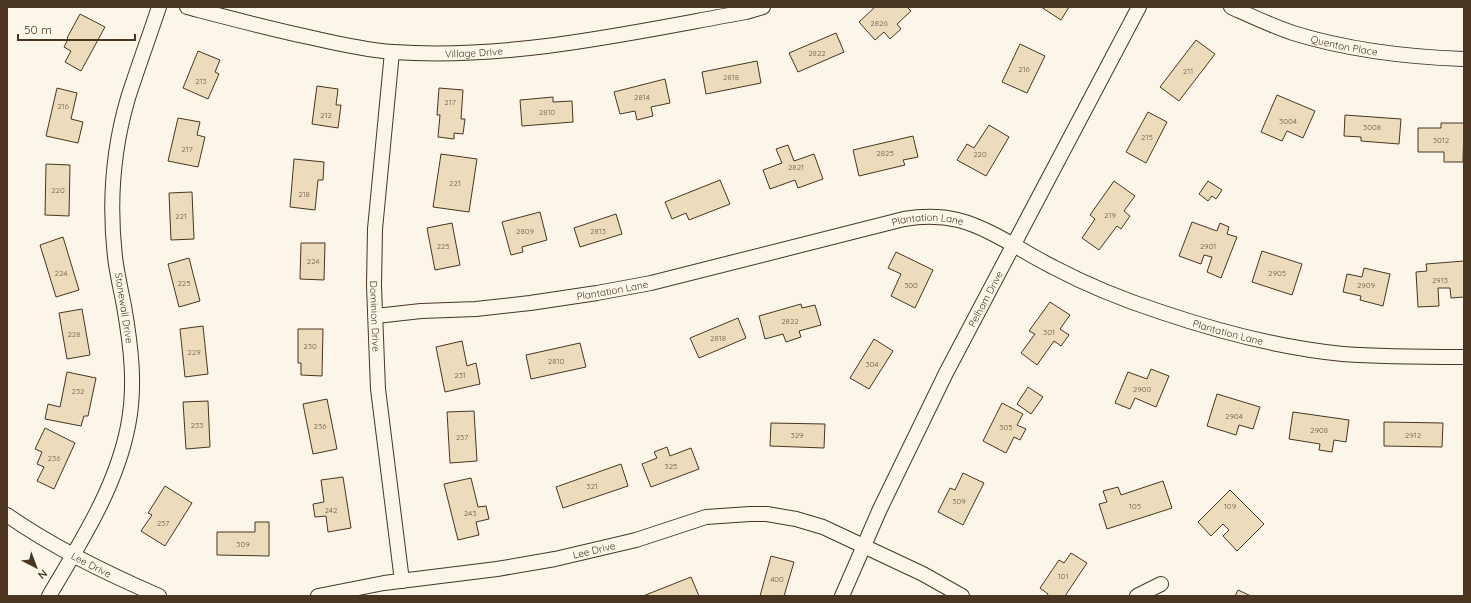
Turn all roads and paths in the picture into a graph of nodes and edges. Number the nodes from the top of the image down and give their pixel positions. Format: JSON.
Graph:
{"nodes":[{"id":1,"x":159,"y":7,"type":"edge"},
{"id":2,"x":187,"y":7,"type":"edge"},
{"id":3,"x":763,"y":7,"type":"edge"},
{"id":4,"x":1139,"y":7,"type":"edge"},
{"id":5,"x":1231,"y":7,"type":"edge"},
{"id":6,"x":392,"y":52,"type":"junction"},
{"id":7,"x":1464,"y":59,"type":"edge"},
{"id":8,"x":1013,"y":245,"type":"junction"},
{"id":9,"x":376,"y":316,"type":"junction"},
{"id":10,"x":1464,"y":357,"type":"edge"},
{"id":11,"x":7,"y":515,"type":"edge"},
{"id":12,"x":864,"y":545,"type":"junction"},
{"id":13,"x":73,"y":556,"type":"junction"},
{"id":14,"x":402,"y":581,"type":"junction"},
{"id":15,"x":1161,"y":584,"type":"dead end"},
{"id":16,"x":49,"y":596,"type":"edge"},
{"id":17,"x":159,"y":596,"type":"edge"},
{"id":18,"x":318,"y":596,"type":"edge"},
{"id":19,"x":842,"y":596,"type":"edge"},
{"id":20,"x":962,"y":596,"type":"edge"},
{"id":21,"x":1137,"y":596,"type":"edge"}],
"edges":[{"from":1,"to":13,"type":"street","name":"Stonewall Drive"},
{"from":2,"to":6,"type":"street","name":"Village Drive"},
{"from":3,"to":6,"type":"street","name":"Village Drive"},
{"from":4,"to":8,"type":"street","name":"Pelham Drive"},
{"from":5,"to":7,"type":"street","name":"Quenton Place"},
{"from":6,"to":9,"type":"street","name":"Dominion Drive"},
{"from":8,"to":9,"type":"street","name":"Plantation Lane"},
{"from":8,"to":10,"type":"street","name":"Plantation Lane"},
{"from":8,"to":12,"type":"street","name":"Pelham Drive"},
{"from":9,"to":14,"type":"street","name":"Dominion Drive"},
{"from":11,"to":13,"type":"street","name":"Lee Drive"},
{"from":12,"to":14,"type":"street","name":"Lee Drive"},
{"from":12,"to":19,"type":"street","name":"Pelham Drive"},
{"from":12,"to":20,"type":"street","name":"Lee Drive"},
{"from":13,"to":16,"type":"street","name":"Stonewall Drive"},
{"from":13,"to":17,"type":"street","name":"Lee Drive"},
{"from":14,"to":18,"type":"street","name":"Lee Drive"},
{"from":15,"to":21,"type":"street"}]}
